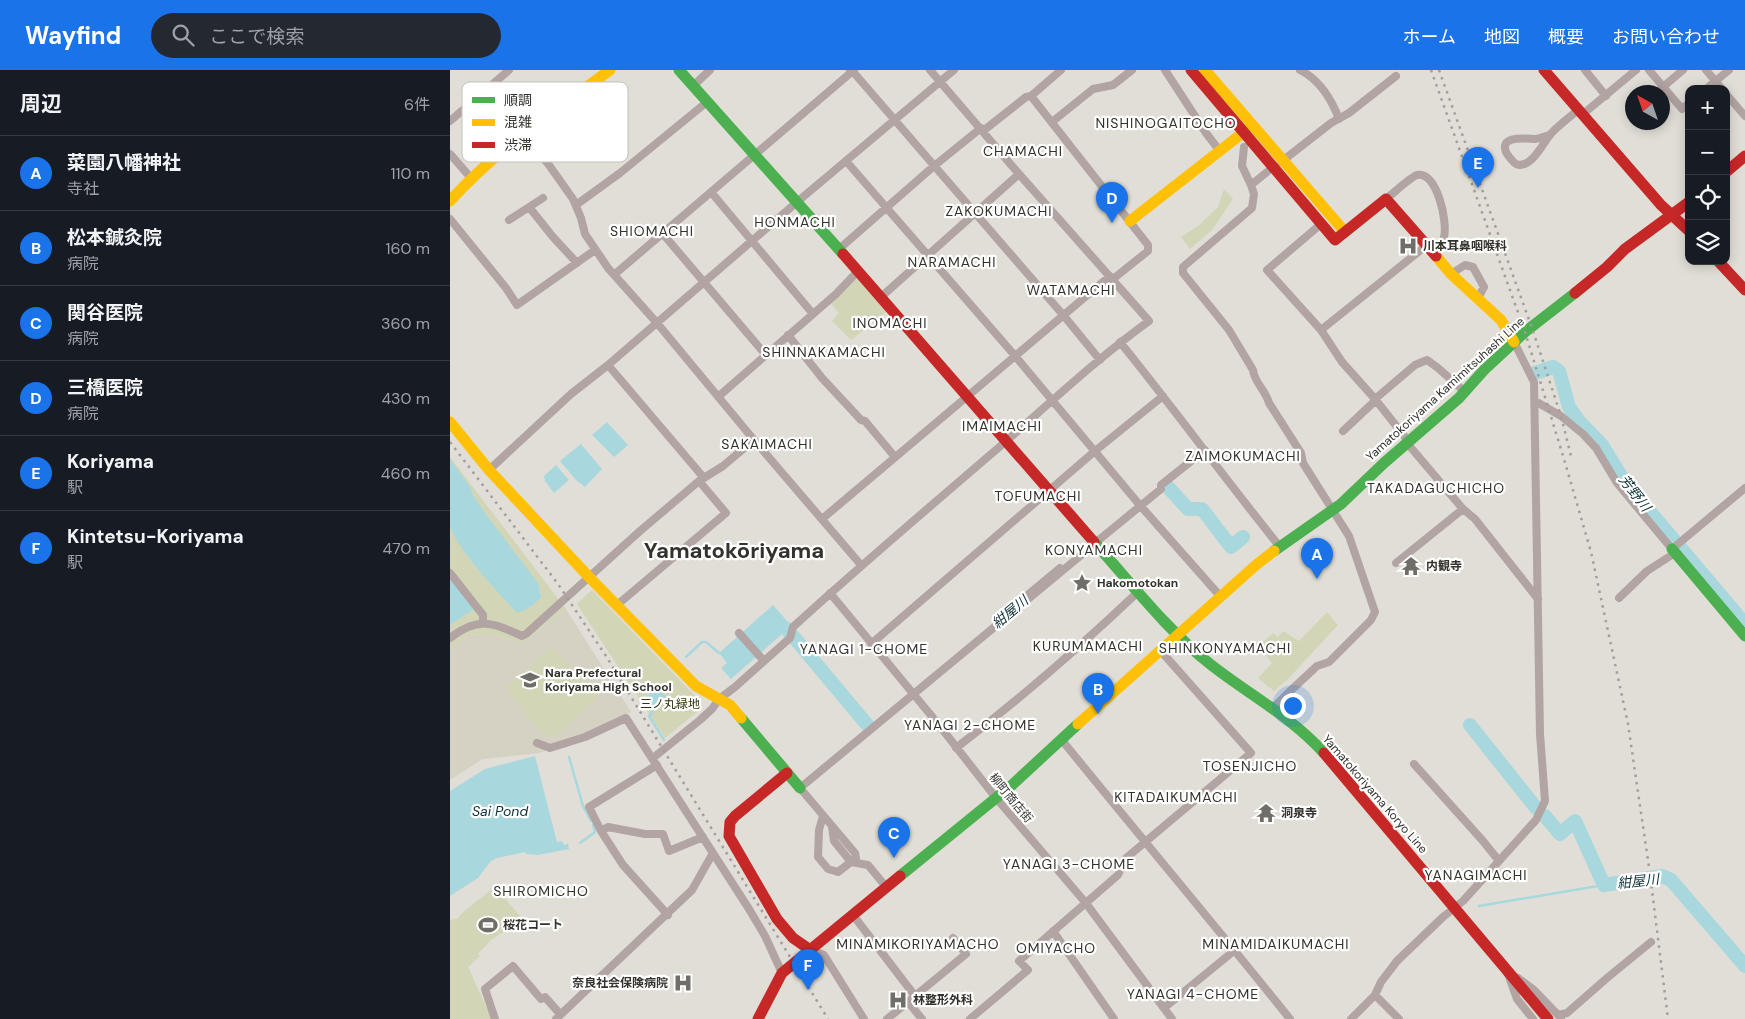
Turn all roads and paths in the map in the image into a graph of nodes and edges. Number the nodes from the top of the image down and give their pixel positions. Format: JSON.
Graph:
{"nodes":[{"id":1,"x":509,"y":70,"type":"edge"},
{"id":2,"x":610,"y":70,"type":"edge"},
{"id":3,"x":679,"y":70,"type":"edge"},
{"id":4,"x":710,"y":70,"type":"edge"},
{"id":5,"x":930,"y":70,"type":"edge"},
{"id":6,"x":954,"y":70,"type":"edge"},
{"id":7,"x":1061,"y":70,"type":"edge"},
{"id":8,"x":1132,"y":70,"type":"edge"},
{"id":9,"x":1165,"y":70,"type":"edge"},
{"id":10,"x":1190,"y":70,"type":"edge"},
{"id":11,"x":1205,"y":70,"type":"edge"},
{"id":12,"x":1300,"y":70,"type":"edge"},
{"id":13,"x":1544,"y":70,"type":"edge"},
{"id":14,"x":1636,"y":70,"type":"edge"},
{"id":15,"x":1649,"y":70,"type":"edge"},
{"id":16,"x":1683,"y":70,"type":"edge"},
{"id":17,"x":1706,"y":70,"type":"edge"},
{"id":18,"x":1729,"y":70,"type":"edge"},
{"id":19,"x":852,"y":71,"type":"edge"},
{"id":20,"x":1588,"y":71,"type":"edge"},
{"id":21,"x":1314,"y":73,"type":"edge"},
{"id":22,"x":1396,"y":76,"type":"dead end"},
{"id":23,"x":1716,"y":81,"type":"junction"},
{"id":24,"x":495,"y":82,"type":"edge"},
{"id":25,"x":594,"y":82,"type":"edge"},
{"id":26,"x":940,"y":82,"type":"junction"},
{"id":27,"x":1657,"y":85,"type":"edge"},
{"id":28,"x":1666,"y":85,"type":"edge"},
{"id":29,"x":1711,"y":85,"type":"edge"},
{"id":30,"x":1719,"y":85,"type":"edge"},
{"id":31,"x":693,"y":86,"type":"junction"},
{"id":32,"x":1031,"y":96,"type":"junction"},
{"id":33,"x":1606,"y":96,"type":"junction"},
{"id":34,"x":1670,"y":99,"type":"edge"},
{"id":35,"x":1730,"y":99,"type":"edge"},
{"id":36,"x":707,"y":102,"type":"junction"},
{"id":37,"x":1685,"y":106,"type":"edge"},
{"id":38,"x":462,"y":111,"type":"edge"},
{"id":39,"x":1581,"y":112,"type":"junction"},
{"id":40,"x":1745,"y":116,"type":"edge"},
{"id":41,"x":1339,"y":119,"type":"junction"},
{"id":42,"x":894,"y":120,"type":"junction"},
{"id":43,"x":450,"y":121,"type":"edge"},
{"id":44,"x":1052,"y":122,"type":"junction"},
{"id":45,"x":1248,"y":129,"type":"junction"},
{"id":46,"x":982,"y":130,"type":"junction"},
{"id":47,"x":1550,"y":135,"type":"junction"},
{"id":48,"x":1244,"y":147,"type":"dead end"},
{"id":49,"x":1219,"y":150,"type":"junction"},
{"id":50,"x":450,"y":154,"type":"edge"},
{"id":51,"x":754,"y":156,"type":"junction"},
{"id":52,"x":1745,"y":156,"type":"edge"},
{"id":53,"x":846,"y":161,"type":"junction"},
{"id":54,"x":490,"y":162,"type":"edge"},
{"id":55,"x":546,"y":162,"type":"edge"},
{"id":56,"x":934,"y":166,"type":"junction"},
{"id":57,"x":1274,"y":167,"type":"junction"},
{"id":58,"x":1730,"y":169,"type":"edge"},
{"id":59,"x":1019,"y":174,"type":"junction"},
{"id":60,"x":471,"y":178,"type":"junction"},
{"id":61,"x":1251,"y":185,"type":"junction"},
{"id":62,"x":711,"y":192,"type":"junction"},
{"id":63,"x":543,"y":198,"type":"dead end"},
{"id":64,"x":1386,"y":199,"type":"junction"},
{"id":65,"x":450,"y":201,"type":"edge"},
{"id":66,"x":797,"y":202,"type":"junction"},
{"id":67,"x":576,"y":205,"type":"junction"},
{"id":68,"x":1685,"y":206,"type":"edge"},
{"id":69,"x":529,"y":207,"type":"junction"},
{"id":70,"x":886,"y":208,"type":"junction"},
{"id":71,"x":975,"y":213,"type":"junction"},
{"id":72,"x":1670,"y":215,"type":"junction"},
{"id":73,"x":450,"y":219,"type":"edge"},
{"id":74,"x":509,"y":220,"type":"dead end"},
{"id":75,"x":1130,"y":221,"type":"junction"},
{"id":76,"x":1321,"y":224,"type":"junction"},
{"id":77,"x":1685,"y":228,"type":"edge"},
{"id":78,"x":1345,"y":232,"type":"junction"},
{"id":79,"x":663,"y":234,"type":"junction"},
{"id":80,"x":752,"y":242,"type":"junction"},
{"id":81,"x":839,"y":249,"type":"junction"},
{"id":82,"x":1430,"y":249,"type":"junction"},
{"id":83,"x":595,"y":250,"type":"junction"},
{"id":84,"x":928,"y":255,"type":"junction"},
{"id":85,"x":577,"y":263,"type":"junction"},
{"id":86,"x":1722,"y":265,"type":"edge"},
{"id":87,"x":858,"y":271,"type":"junction"},
{"id":88,"x":615,"y":274,"type":"junction"},
{"id":89,"x":1451,"y":274,"type":"junction"},
{"id":90,"x":1112,"y":278,"type":"junction"},
{"id":91,"x":706,"y":282,"type":"junction"},
{"id":92,"x":1745,"y":290,"type":"edge"},
{"id":93,"x":881,"y":297,"type":"junction"},
{"id":94,"x":1478,"y":298,"type":"junction"},
{"id":95,"x":813,"y":314,"type":"junction"},
{"id":96,"x":1064,"y":316,"type":"junction"},
{"id":97,"x":657,"y":323,"type":"junction"},
{"id":98,"x":1321,"y":330,"type":"junction"},
{"id":99,"x":788,"y":335,"type":"junction"},
{"id":100,"x":1120,"y":342,"type":"junction"},
{"id":101,"x":1514,"y":342,"type":"junction"},
{"id":102,"x":766,"y":354,"type":"junction"},
{"id":103,"x":1016,"y":357,"type":"junction"},
{"id":104,"x":1100,"y":360,"type":"junction"},
{"id":105,"x":608,"y":365,"type":"junction"},
{"id":106,"x":1464,"y":391,"type":"junction"},
{"id":107,"x":719,"y":396,"type":"junction"},
{"id":108,"x":1164,"y":396,"type":"junction"},
{"id":109,"x":968,"y":397,"type":"junction"},
{"id":110,"x":1052,"y":400,"type":"junction"},
{"id":111,"x":1375,"y":400,"type":"junction"},
{"id":112,"x":1535,"y":401,"type":"junction"},
{"id":113,"x":450,"y":422,"type":"edge"},
{"id":114,"x":1343,"y":431,"type":"dead end"},
{"id":115,"x":754,"y":440,"type":"junction"},
{"id":116,"x":1006,"y":441,"type":"junction"},
{"id":117,"x":1407,"y":443,"type":"junction"},
{"id":118,"x":1205,"y":450,"type":"junction"},
{"id":119,"x":1096,"y":452,"type":"junction"},
{"id":120,"x":895,"y":457,"type":"junction"},
{"id":121,"x":489,"y":470,"type":"junction"},
{"id":122,"x":701,"y":480,"type":"junction"},
{"id":123,"x":1745,"y":488,"type":"edge"},
{"id":124,"x":1050,"y":492,"type":"junction"},
{"id":125,"x":1139,"y":504,"type":"junction"},
{"id":126,"x":1464,"y":509,"type":"junction"},
{"id":127,"x":1332,"y":510,"type":"junction"},
{"id":128,"x":822,"y":519,"type":"junction"},
{"id":129,"x":1094,"y":541,"type":"junction"},
{"id":130,"x":1280,"y":547,"type":"junction"},
{"id":131,"x":1676,"y":548,"type":"junction"},
{"id":132,"x":1396,"y":563,"type":"dead end"},
{"id":133,"x":860,"y":565,"type":"junction"},
{"id":134,"x":450,"y":573,"type":"edge"},
{"id":135,"x":589,"y":577,"type":"junction"},
{"id":136,"x":1139,"y":592,"type":"junction"},
{"id":137,"x":830,"y":594,"type":"junction"},
{"id":138,"x":1220,"y":596,"type":"junction"},
{"id":139,"x":1620,"y":598,"type":"dead end"},
{"id":140,"x":1538,"y":599,"type":"junction"},
{"id":141,"x":617,"y":606,"type":"junction"},
{"id":142,"x":483,"y":623,"type":"junction"},
{"id":143,"x":739,"y":633,"type":"dead end"},
{"id":144,"x":1177,"y":634,"type":"junction"},
{"id":145,"x":1745,"y":636,"type":"edge"},
{"id":146,"x":450,"y":638,"type":"edge"},
{"id":147,"x":871,"y":644,"type":"junction"},
{"id":148,"x":1160,"y":650,"type":"junction"},
{"id":149,"x":764,"y":661,"type":"junction"},
{"id":150,"x":914,"y":695,"type":"junction"},
{"id":151,"x":719,"y":699,"type":"junction"},
{"id":152,"x":1272,"y":709,"type":"junction"},
{"id":153,"x":1061,"y":739,"type":"junction"},
{"id":154,"x":538,"y":743,"type":"dead end"},
{"id":155,"x":956,"y":748,"type":"junction"},
{"id":156,"x":655,"y":762,"type":"junction"},
{"id":157,"x":1414,"y":764,"type":"dead end"},
{"id":158,"x":787,"y":773,"type":"junction"},
{"id":159,"x":800,"y":788,"type":"junction"},
{"id":160,"x":996,"y":798,"type":"junction"},
{"id":161,"x":823,"y":816,"type":"junction"},
{"id":162,"x":601,"y":831,"type":"junction"},
{"id":163,"x":703,"y":837,"type":"junction"},
{"id":164,"x":1145,"y":843,"type":"junction"},
{"id":165,"x":713,"y":853,"type":"junction"},
{"id":166,"x":1498,"y":861,"type":"junction"},
{"id":167,"x":851,"y":862,"type":"junction"},
{"id":168,"x":887,"y":888,"type":"junction"},
{"id":169,"x":1085,"y":902,"type":"junction"},
{"id":170,"x":1454,"y":908,"type":"junction"},
{"id":171,"x":668,"y":914,"type":"junction"},
{"id":172,"x":853,"y":915,"type":"junction"},
{"id":173,"x":1053,"y":931,"type":"junction"},
{"id":174,"x":953,"y":938,"type":"dead end"},
{"id":175,"x":1651,"y":942,"type":"dead end"},
{"id":176,"x":809,"y":949,"type":"junction"},
{"id":177,"x":1236,"y":950,"type":"junction"},
{"id":178,"x":1506,"y":970,"type":"junction"},
{"id":179,"x":782,"y":973,"type":"junction"},
{"id":180,"x":1375,"y":995,"type":"junction"},
{"id":181,"x":915,"y":996,"type":"junction"},
{"id":182,"x":908,"y":1002,"type":"junction"},
{"id":183,"x":1164,"y":1008,"type":"junction"},
{"id":184,"x":558,"y":1016,"type":"edge"},
{"id":185,"x":980,"y":1016,"type":"edge"},
{"id":186,"x":1558,"y":1016,"type":"edge"},
{"id":187,"x":495,"y":1019,"type":"edge"},
{"id":188,"x":758,"y":1019,"type":"edge"},
{"id":189,"x":864,"y":1019,"type":"edge"},
{"id":190,"x":887,"y":1019,"type":"edge"},
{"id":191,"x":922,"y":1019,"type":"edge"},
{"id":192,"x":970,"y":1019,"type":"edge"},
{"id":193,"x":1114,"y":1019,"type":"edge"},
{"id":194,"x":1172,"y":1019,"type":"edge"},
{"id":195,"x":1290,"y":1019,"type":"edge"},
{"id":196,"x":1350,"y":1019,"type":"edge"},
{"id":197,"x":1398,"y":1019,"type":"edge"},
{"id":198,"x":1533,"y":1019,"type":"edge"}],
"edges":[{"from":1,"to":24,"type":"street"},
{"from":2,"to":25,"type":"street"},
{"from":3,"to":31,"type":"street","name":"Yamatokoriyama Koryo Line"},
{"from":4,"to":31,"type":"street"},
{"from":5,"to":26,"type":"street"},
{"from":6,"to":26,"type":"street"},
{"from":7,"to":32,"type":"street"},
{"from":8,"to":44,"type":"street"},
{"from":9,"to":49,"type":"street"},
{"from":10,"to":45,"type":"street"},
{"from":11,"to":45,"type":"street"},
{"from":12,"to":21,"type":"street"},
{"from":13,"to":39,"type":"street"},
{"from":14,"to":33,"type":"street"},
{"from":15,"to":27,"type":"street"},
{"from":16,"to":28,"type":"street"},
{"from":17,"to":23,"type":"street"},
{"from":18,"to":23,"type":"street"},
{"from":19,"to":42,"type":"street"},
{"from":19,"to":51,"type":"street"},
{"from":20,"to":33,"type":"street"},
{"from":21,"to":41,"type":"street"},
{"from":22,"to":41,"type":"street"},
{"from":23,"to":29,"type":"street"},
{"from":23,"to":30,"type":"street"},
{"from":26,"to":42,"type":"street"},
{"from":26,"to":46,"type":"street"},
{"from":31,"to":36,"type":"street","name":"Yamatokoriyama Koryo Line"},
{"from":32,"to":44,"type":"street"},
{"from":32,"to":46,"type":"street"},
{"from":33,"to":39,"type":"street"},
{"from":34,"to":37,"type":"street"},
{"from":35,"to":40,"type":"street"},
{"from":36,"to":51,"type":"street","name":"Yamatokoriyama Koryo Line"},
{"from":36,"to":67,"type":"street"},
{"from":38,"to":43,"type":"street"},
{"from":39,"to":47,"type":"street"},
{"from":39,"to":72,"type":"street"},
{"from":41,"to":57,"type":"street"},
{"from":42,"to":53,"type":"street"},
{"from":42,"to":56,"type":"street"},
{"from":44,"to":75,"type":"street"},
{"from":45,"to":49,"type":"street"},
{"from":45,"to":57,"type":"street"},
{"from":46,"to":56,"type":"street"},
{"from":46,"to":59,"type":"street"},
{"from":47,"to":47,"type":"street"},
{"from":48,"to":61,"type":"street"},
{"from":49,"to":75,"type":"street"},
{"from":50,"to":60,"type":"street"},
{"from":51,"to":62,"type":"street"},
{"from":51,"to":66,"type":"street","name":"Yamatokoriyama Koryo Line"},
{"from":52,"to":58,"type":"street"},
{"from":53,"to":66,"type":"street"},
{"from":53,"to":70,"type":"street"},
{"from":54,"to":60,"type":"street"},
{"from":55,"to":67,"type":"street"},
{"from":56,"to":70,"type":"street"},
{"from":56,"to":71,"type":"street"},
{"from":57,"to":61,"type":"street"},
{"from":57,"to":76,"type":"street"},
{"from":57,"to":78,"type":"street"},
{"from":59,"to":71,"type":"street"},
{"from":59,"to":90,"type":"street"},
{"from":60,"to":65,"type":"street"},
{"from":61,"to":127,"type":"street"},
{"from":62,"to":79,"type":"street"},
{"from":62,"to":80,"type":"street"},
{"from":63,"to":69,"type":"street"},
{"from":64,"to":78,"type":"street"},
{"from":64,"to":82,"type":"street"},
{"from":64,"to":82,"type":"street"},
{"from":66,"to":80,"type":"street"},
{"from":66,"to":81,"type":"street","name":"Yamatokoriyama Koryo Line"},
{"from":67,"to":83,"type":"street"},
{"from":68,"to":72,"type":"street","name":"Yamatokoriyama Kamimitsuhashi Line"},
{"from":69,"to":74,"type":"street"},
{"from":69,"to":85,"type":"street"},
{"from":70,"to":81,"type":"street"},
{"from":70,"to":84,"type":"street"},
{"from":71,"to":84,"type":"street"},
{"from":71,"to":96,"type":"street"},
{"from":72,"to":77,"type":"street"},
{"from":72,"to":101,"type":"street","name":"Yamatokoriyama Kamimitsuhashi Line"},
{"from":73,"to":85,"type":"street"},
{"from":75,"to":90,"type":"street"},
{"from":76,"to":78,"type":"street"},
{"from":76,"to":98,"type":"street"},
{"from":79,"to":88,"type":"street"},
{"from":79,"to":91,"type":"street"},
{"from":80,"to":91,"type":"street"},
{"from":80,"to":95,"type":"street"},
{"from":81,"to":87,"type":"street","name":"Yamatokoriyama Koryo Line"},
{"from":82,"to":89,"type":"street"},
{"from":82,"to":98,"type":"street"},
{"from":83,"to":85,"type":"street"},
{"from":83,"to":88,"type":"street"},
{"from":84,"to":93,"type":"street"},
{"from":84,"to":103,"type":"street"},
{"from":86,"to":92,"type":"street"},
{"from":87,"to":93,"type":"street","name":"Yamatokoriyama Koryo Line"},
{"from":87,"to":95,"type":"street"},
{"from":88,"to":97,"type":"street"},
{"from":89,"to":94,"type":"street"},
{"from":89,"to":94,"type":"street"},
{"from":90,"to":96,"type":"street"},
{"from":90,"to":100,"type":"street"},
{"from":91,"to":97,"type":"street"},
{"from":91,"to":102,"type":"street"},
{"from":93,"to":109,"type":"street","name":"Yamatokoriyama Koryo Line"},
{"from":94,"to":101,"type":"street"},
{"from":95,"to":99,"type":"street"},
{"from":96,"to":103,"type":"street"},
{"from":96,"to":104,"type":"street"},
{"from":97,"to":105,"type":"street"},
{"from":97,"to":107,"type":"street"},
{"from":98,"to":111,"type":"street"},
{"from":99,"to":102,"type":"street"},
{"from":99,"to":120,"type":"street"},
{"from":100,"to":104,"type":"street"},
{"from":100,"to":108,"type":"street"},
{"from":101,"to":106,"type":"street","name":"Yamatokoriyama Kamimitsuhashi Line"},
{"from":101,"to":112,"type":"street"},
{"from":102,"to":107,"type":"street"},
{"from":103,"to":109,"type":"street"},
{"from":103,"to":110,"type":"street"},
{"from":104,"to":110,"type":"street"},
{"from":105,"to":121,"type":"street"},
{"from":105,"to":122,"type":"street"},
{"from":106,"to":111,"type":"street"},
{"from":106,"to":117,"type":"street","name":"Yamatokoriyama Kamimitsuhashi Line"},
{"from":107,"to":115,"type":"street"},
{"from":108,"to":118,"type":"street"},
{"from":108,"to":119,"type":"street"},
{"from":109,"to":116,"type":"street","name":"Yamatokoriyama Koryo Line"},
{"from":109,"to":120,"type":"street"},
{"from":110,"to":116,"type":"street"},
{"from":110,"to":119,"type":"street"},
{"from":111,"to":114,"type":"street"},
{"from":111,"to":117,"type":"street"},
{"from":112,"to":131,"type":"street"},
{"from":112,"to":140,"type":"street"},
{"from":113,"to":121,"type":"street"},
{"from":115,"to":122,"type":"street"},
{"from":115,"to":128,"type":"street"},
{"from":116,"to":124,"type":"street","name":"Yamatokoriyama Koryo Line"},
{"from":116,"to":133,"type":"street"},
{"from":117,"to":126,"type":"street"},
{"from":117,"to":127,"type":"street","name":"Yamatokoriyama Kamimitsuhashi Line"},
{"from":118,"to":125,"type":"street"},
{"from":118,"to":130,"type":"street"},
{"from":119,"to":124,"type":"street"},
{"from":119,"to":125,"type":"street"},
{"from":120,"to":128,"type":"street"},
{"from":121,"to":135,"type":"street"},
{"from":122,"to":135,"type":"street"},
{"from":122,"to":141,"type":"street"},
{"from":123,"to":131,"type":"street"},
{"from":124,"to":129,"type":"street","name":"Yamatokoriyama Koryo Line"},
{"from":124,"to":147,"type":"street"},
{"from":125,"to":129,"type":"street"},
{"from":125,"to":138,"type":"street"},
{"from":126,"to":132,"type":"street"},
{"from":126,"to":140,"type":"street"},
{"from":127,"to":130,"type":"street","name":"Yamatokoriyama Kamimitsuhashi Line"},
{"from":127,"to":152,"type":"street"},
{"from":128,"to":133,"type":"street"},
{"from":129,"to":136,"type":"street","name":"Yamatokoriyama Koryo Line"},
{"from":129,"to":150,"type":"street"},
{"from":130,"to":138,"type":"street","name":"Yamatokoriyama Kamimitsuhashi Line"},
{"from":131,"to":139,"type":"street"},
{"from":131,"to":145,"type":"street"},
{"from":133,"to":137,"type":"street"},
{"from":134,"to":142,"type":"street"},
{"from":135,"to":141,"type":"street"},
{"from":135,"to":142,"type":"street"},
{"from":136,"to":144,"type":"street","name":"Yamatokoriyama Koryo Line"},
{"from":136,"to":155,"type":"street"},
{"from":137,"to":147,"type":"street","name":"柳町商店街"},
{"from":137,"to":149,"type":"street"},
{"from":138,"to":144,"type":"street","name":"Yamatokoriyama Kamimitsuhashi Line"},
{"from":140,"to":166,"type":"street"},
{"from":141,"to":151,"type":"street"},
{"from":142,"to":146,"type":"street"},
{"from":143,"to":149,"type":"street"},
{"from":144,"to":148,"type":"street","name":"Yamatokoriyama Kamimitsuhashi Line"},
{"from":144,"to":152,"type":"street","name":"Yamatokoriyama Koryo Line"},
{"from":147,"to":150,"type":"street","name":"柳町商店街"},
{"from":148,"to":153,"type":"street","name":"Yamatokoriyama Kamimitsuhashi Line"},
{"from":148,"to":164,"type":"street"},
{"from":149,"to":151,"type":"street"},
{"from":150,"to":155,"type":"street","name":"柳町商店街"},
{"from":150,"to":159,"type":"street"},
{"from":151,"to":156,"type":"street"},
{"from":151,"to":158,"type":"street"},
{"from":152,"to":170,"type":"street","name":"Yamatokoriyama Koryo Line"},
{"from":153,"to":160,"type":"street","name":"Yamatokoriyama Kamimitsuhashi Line"},
{"from":153,"to":164,"type":"street"},
{"from":154,"to":156,"type":"street"},
{"from":155,"to":160,"type":"street","name":"柳町商店街"},
{"from":156,"to":162,"type":"street"},
{"from":156,"to":163,"type":"street"},
{"from":157,"to":166,"type":"street"},
{"from":158,"to":159,"type":"street"},
{"from":158,"to":176,"type":"street"},
{"from":159,"to":161,"type":"street"},
{"from":160,"to":168,"type":"street","name":"Yamatokoriyama Kamimitsuhashi Line"},
{"from":160,"to":169,"type":"street","name":"柳町商店街"},
{"from":161,"to":167,"type":"street"},
{"from":161,"to":167,"type":"street"},
{"from":162,"to":163,"type":"street"},
{"from":162,"to":171,"type":"street"},
{"from":163,"to":165,"type":"street"},
{"from":164,"to":169,"type":"street"},
{"from":164,"to":177,"type":"street"},
{"from":165,"to":171,"type":"street"},
{"from":165,"to":179,"type":"street"},
{"from":166,"to":170,"type":"street"},
{"from":167,"to":168,"type":"street"},
{"from":168,"to":172,"type":"street","name":"Yamatokoriyama Kamimitsuhashi Line"},
{"from":169,"to":173,"type":"street"},
{"from":169,"to":183,"type":"street","name":"柳町商店街"},
{"from":170,"to":178,"type":"street","name":"Yamatokoriyama Koryo Line"},
{"from":170,"to":180,"type":"street"},
{"from":171,"to":184,"type":"street"},
{"from":172,"to":176,"type":"street","name":"Yamatokoriyama Kamimitsuhashi Line"},
{"from":172,"to":181,"type":"street"},
{"from":173,"to":185,"type":"street"},
{"from":173,"to":193,"type":"street"},
{"from":174,"to":181,"type":"street"},
{"from":175,"to":186,"type":"street"},
{"from":176,"to":179,"type":"street","name":"Yamatokoriyama Kamimitsuhashi Line"},
{"from":176,"to":189,"type":"street"},
{"from":177,"to":183,"type":"street"},
{"from":177,"to":195,"type":"street"},
{"from":178,"to":186,"type":"street","name":"Yamatokoriyama Koryo Line"},
{"from":178,"to":198,"type":"street"},
{"from":179,"to":188,"type":"street","name":"Yamatokoriyama Kamimitsuhashi Line"},
{"from":180,"to":196,"type":"street"},
{"from":180,"to":197,"type":"street"},
{"from":181,"to":182,"type":"street"},
{"from":182,"to":190,"type":"street"},
{"from":182,"to":191,"type":"street"},
{"from":183,"to":194,"type":"street","name":"柳町商店街"},
{"from":184,"to":187,"type":"street"},
{"from":185,"to":192,"type":"street"}]}
